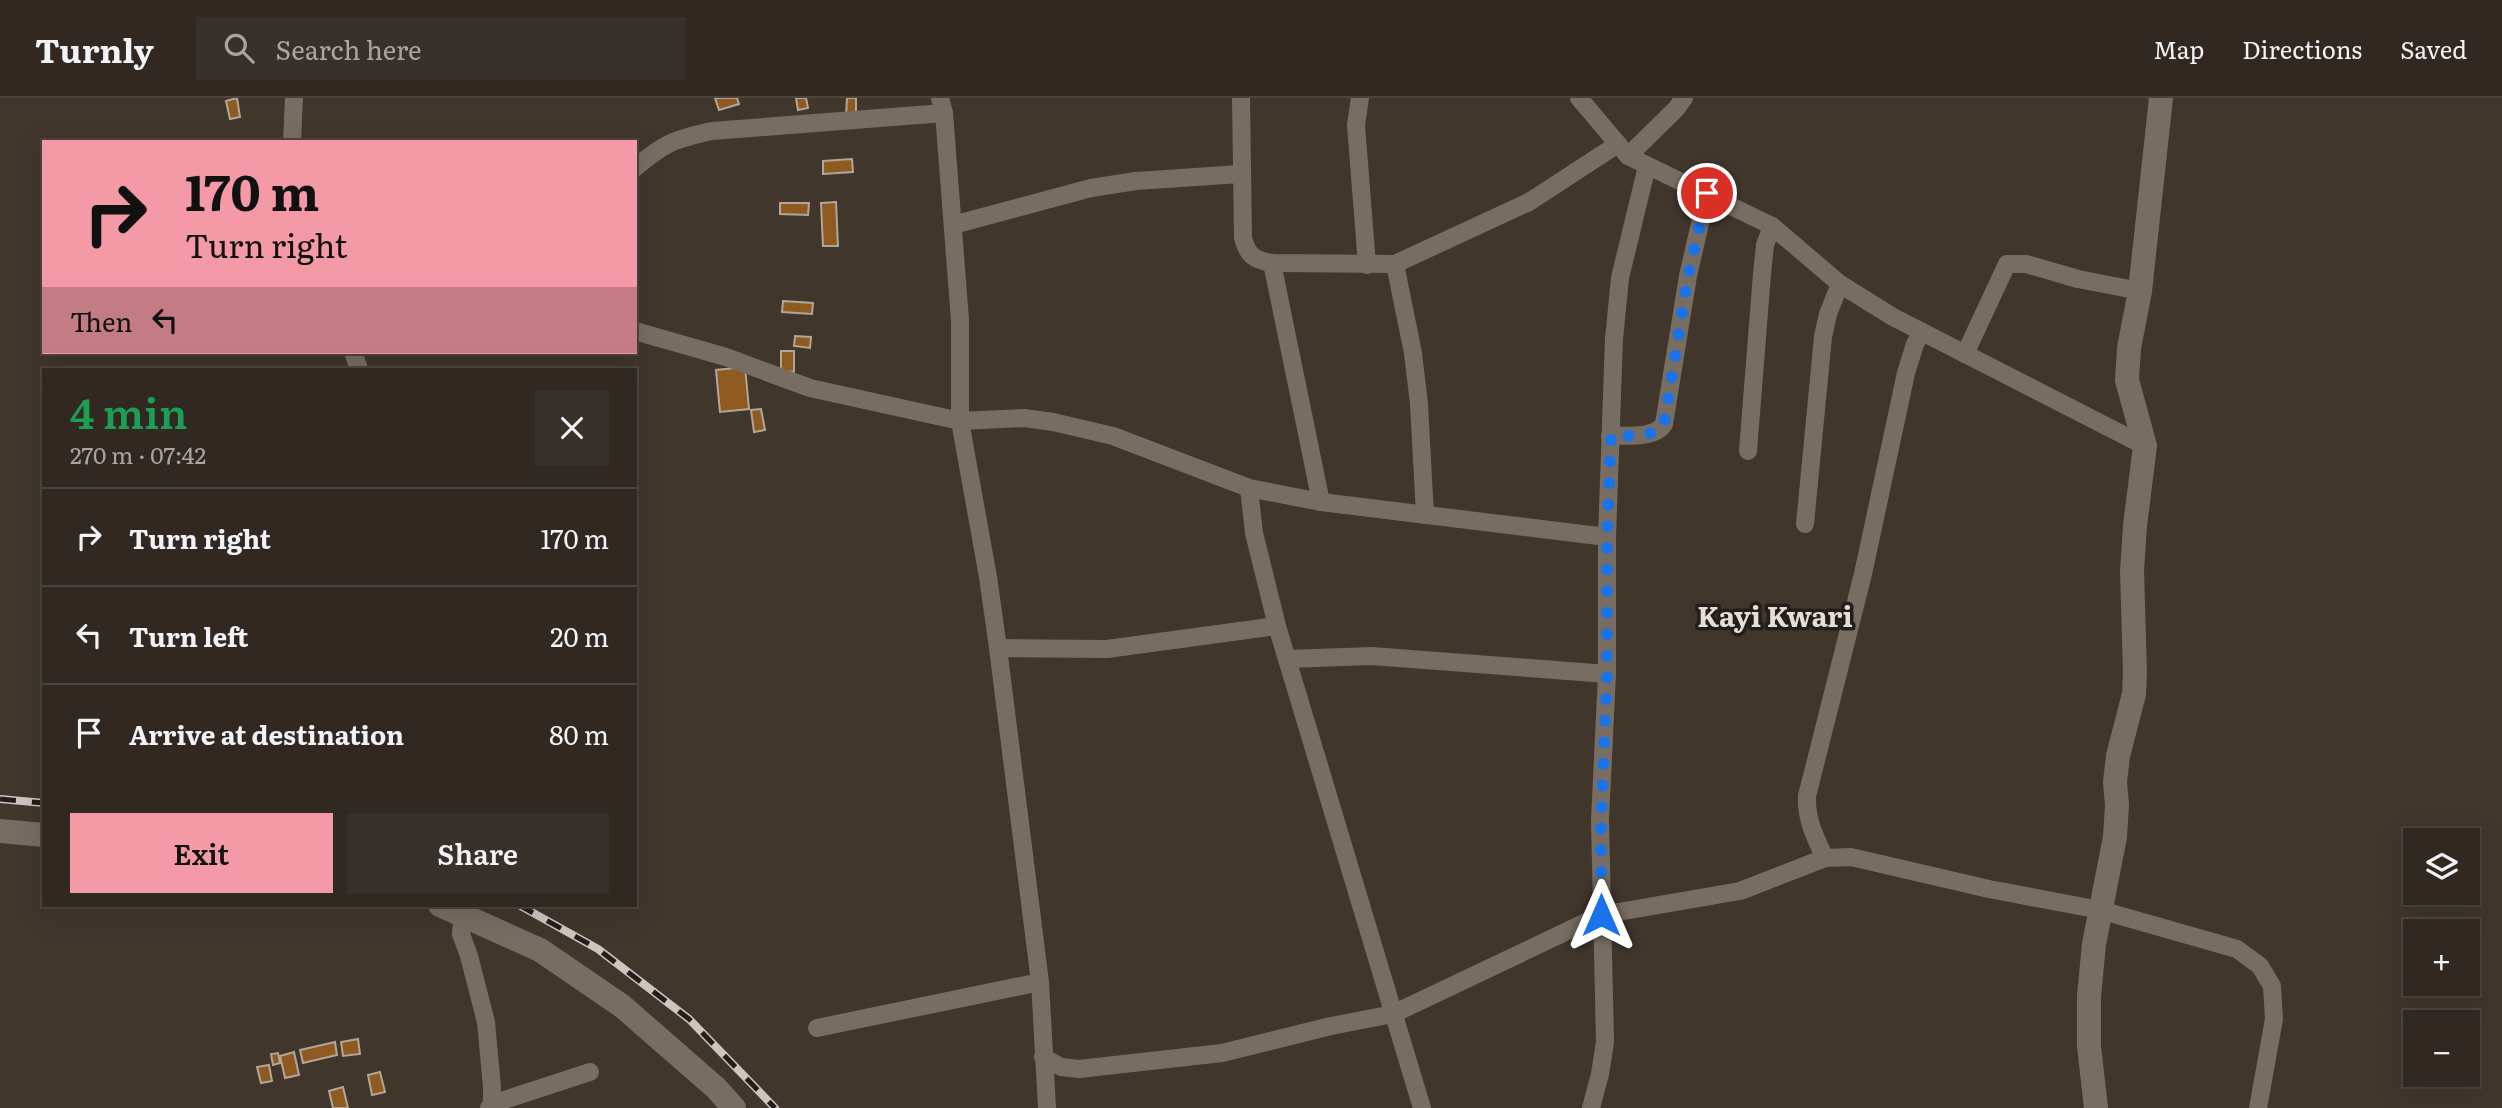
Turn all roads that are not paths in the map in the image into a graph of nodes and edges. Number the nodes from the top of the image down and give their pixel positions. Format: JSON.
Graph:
{"nodes":[{"id":1,"x":294,"y":98,"type":"edge"},
{"id":2,"x":1241,"y":98,"type":"edge"},
{"id":3,"x":1360,"y":98,"type":"edge"},
{"id":4,"x":1579,"y":98,"type":"edge"},
{"id":5,"x":1684,"y":98,"type":"edge"},
{"id":6,"x":2161,"y":98,"type":"edge"},
{"id":7,"x":942,"y":106,"type":"edge"},
{"id":8,"x":292,"y":140,"type":"edge"},
{"id":9,"x":1623,"y":150,"type":"junction"},
{"id":10,"x":1647,"y":166,"type":"junction"},
{"id":11,"x":637,"y":167,"type":"edge"},
{"id":12,"x":1240,"y":174,"type":"junction"},
{"id":13,"x":1707,"y":193,"type":"junction"},
{"id":14,"x":953,"y":225,"type":"junction"},
{"id":15,"x":1772,"y":226,"type":"junction"},
{"id":16,"x":1272,"y":263,"type":"junction"},
{"id":17,"x":1395,"y":264,"type":"junction"},
{"id":18,"x":1367,"y":265,"type":"junction"},
{"id":19,"x":1840,"y":284,"type":"junction"},
{"id":20,"x":2140,"y":291,"type":"junction"},
{"id":21,"x":637,"y":332,"type":"edge"},
{"id":22,"x":1922,"y":332,"type":"junction"},
{"id":23,"x":1965,"y":354,"type":"junction"},
{"id":24,"x":960,"y":421,"type":"junction"},
{"id":25,"x":1611,"y":436,"type":"junction"},
{"id":26,"x":2145,"y":446,"type":"junction"},
{"id":27,"x":1748,"y":451,"type":"dead end"},
{"id":28,"x":1249,"y":488,"type":"junction"},
{"id":29,"x":1321,"y":502,"type":"junction"},
{"id":30,"x":1425,"y":515,"type":"junction"},
{"id":31,"x":1805,"y":524,"type":"dead end"},
{"id":32,"x":1607,"y":537,"type":"junction"},
{"id":33,"x":1277,"y":626,"type":"junction"},
{"id":34,"x":998,"y":648,"type":"junction"},
{"id":35,"x":1287,"y":659,"type":"junction"},
{"id":36,"x":1607,"y":674,"type":"junction"},
{"id":37,"x":0,"y":831,"type":"edge"},
{"id":38,"x":42,"y":835,"type":"edge"},
{"id":39,"x":1825,"y":858,"type":"junction"},
{"id":40,"x":452,"y":909,"type":"edge"},
{"id":41,"x":2100,"y":910,"type":"junction"},
{"id":42,"x":1601,"y":915,"type":"junction"},
{"id":43,"x":1040,"y":982,"type":"junction"},
{"id":44,"x":1393,"y":1014,"type":"junction"},
{"id":45,"x":817,"y":1028,"type":"dead end"},
{"id":46,"x":1042,"y":1058,"type":"junction"},
{"id":47,"x":590,"y":1072,"type":"dead end"},
{"id":48,"x":490,"y":1106,"type":"edge"},
{"id":49,"x":734,"y":1108,"type":"edge"},
{"id":50,"x":1047,"y":1108,"type":"edge"},
{"id":51,"x":1422,"y":1108,"type":"edge"},
{"id":52,"x":1591,"y":1108,"type":"edge"},
{"id":53,"x":2096,"y":1108,"type":"edge"},
{"id":54,"x":2258,"y":1108,"type":"edge"}],
"edges":[{"from":1,"to":8,"type":"street"},
{"from":2,"to":12,"type":"street"},
{"from":3,"to":18,"type":"street"},
{"from":4,"to":9,"type":"street"},
{"from":5,"to":9,"type":"street"},
{"from":6,"to":20,"type":"street"},
{"from":7,"to":11,"type":"street"},
{"from":7,"to":14,"type":"street"},
{"from":9,"to":10,"type":"street"},
{"from":9,"to":17,"type":"street"},
{"from":10,"to":13,"type":"street"},
{"from":10,"to":25,"type":"street"},
{"from":12,"to":14,"type":"street"},
{"from":12,"to":16,"type":"street"},
{"from":13,"to":15,"type":"street"},
{"from":13,"to":25,"type":"street"},
{"from":14,"to":24,"type":"street"},
{"from":15,"to":19,"type":"street"},
{"from":15,"to":27,"type":"street"},
{"from":16,"to":18,"type":"street"},
{"from":16,"to":29,"type":"street"},
{"from":17,"to":18,"type":"street"},
{"from":17,"to":30,"type":"street"},
{"from":19,"to":22,"type":"street"},
{"from":19,"to":31,"type":"street"},
{"from":20,"to":23,"type":"street"},
{"from":20,"to":26,"type":"street"},
{"from":21,"to":24,"type":"street"},
{"from":22,"to":23,"type":"street"},
{"from":22,"to":39,"type":"street"},
{"from":23,"to":26,"type":"street"},
{"from":24,"to":28,"type":"street"},
{"from":24,"to":34,"type":"street"},
{"from":25,"to":32,"type":"street"},
{"from":26,"to":41,"type":"street"},
{"from":28,"to":29,"type":"street"},
{"from":28,"to":33,"type":"street"},
{"from":29,"to":30,"type":"street"},
{"from":30,"to":32,"type":"street"},
{"from":32,"to":36,"type":"street"},
{"from":33,"to":34,"type":"street"},
{"from":33,"to":35,"type":"street"},
{"from":34,"to":43,"type":"street"},
{"from":35,"to":36,"type":"street"},
{"from":35,"to":44,"type":"street"},
{"from":36,"to":42,"type":"street"},
{"from":37,"to":38,"type":"street"},
{"from":39,"to":41,"type":"street"},
{"from":39,"to":42,"type":"street"},
{"from":40,"to":48,"type":"street"},
{"from":40,"to":49,"type":"street"},
{"from":41,"to":53,"type":"street"},
{"from":41,"to":54,"type":"street"},
{"from":42,"to":44,"type":"street"},
{"from":42,"to":52,"type":"street"},
{"from":43,"to":45,"type":"street"},
{"from":43,"to":46,"type":"street"},
{"from":44,"to":46,"type":"street"},
{"from":44,"to":51,"type":"street"},
{"from":46,"to":50,"type":"street"},
{"from":47,"to":48,"type":"street"}]}
